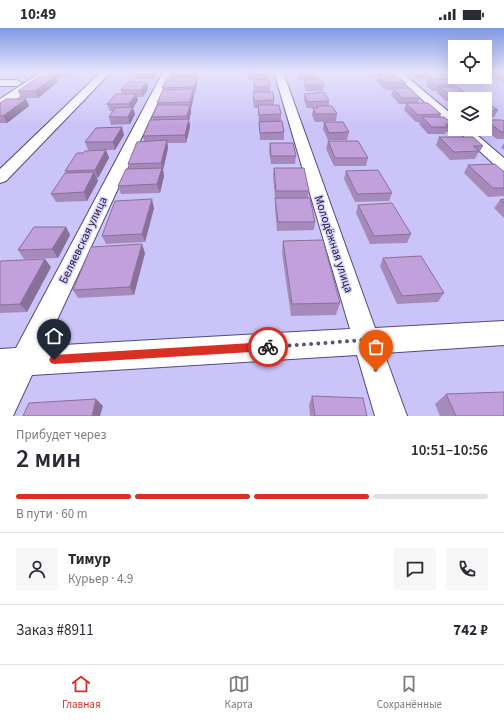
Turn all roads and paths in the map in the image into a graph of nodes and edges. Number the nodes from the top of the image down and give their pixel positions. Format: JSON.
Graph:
{"nodes":[{"id":1,"x":22,"y":90,"type":"edge"},
{"id":2,"x":88,"y":90,"type":"edge"},
{"id":3,"x":157,"y":90,"type":"edge"},
{"id":4,"x":284,"y":90,"type":"edge"},
{"id":5,"x":417,"y":90,"type":"edge"},
{"id":6,"x":0,"y":105,"type":"edge"},
{"id":7,"x":448,"y":117,"type":"edge"},
{"id":8,"x":470,"y":136,"type":"edge"},
{"id":9,"x":504,"y":166,"type":"edge"},
{"id":10,"x":0,"y":178,"type":"edge"},
{"id":11,"x":504,"y":333,"type":"edge"},
{"id":12,"x":366,"y":340,"type":"junction"},
{"id":13,"x":11,"y":362,"type":"edge"},
{"id":14,"x":0,"y":409,"type":"edge"},
{"id":15,"x":391,"y":416,"type":"edge"}],
"edges":[{"from":1,"to":6,"type":"main road"},
{"from":2,"to":10,"type":"street"},
{"from":3,"to":13,"type":"street","name":"Беляевская улица"},
{"from":4,"to":12,"type":"street","name":"Молодёжная улица"},
{"from":5,"to":7,"type":"street"},
{"from":8,"to":9,"type":"street"},
{"from":11,"to":12,"type":"street"},
{"from":12,"to":13,"type":"street"},
{"from":12,"to":15,"type":"street","name":"Молодёжная улица"},
{"from":13,"to":14,"type":"street","name":"Беляевская улица"}]}
